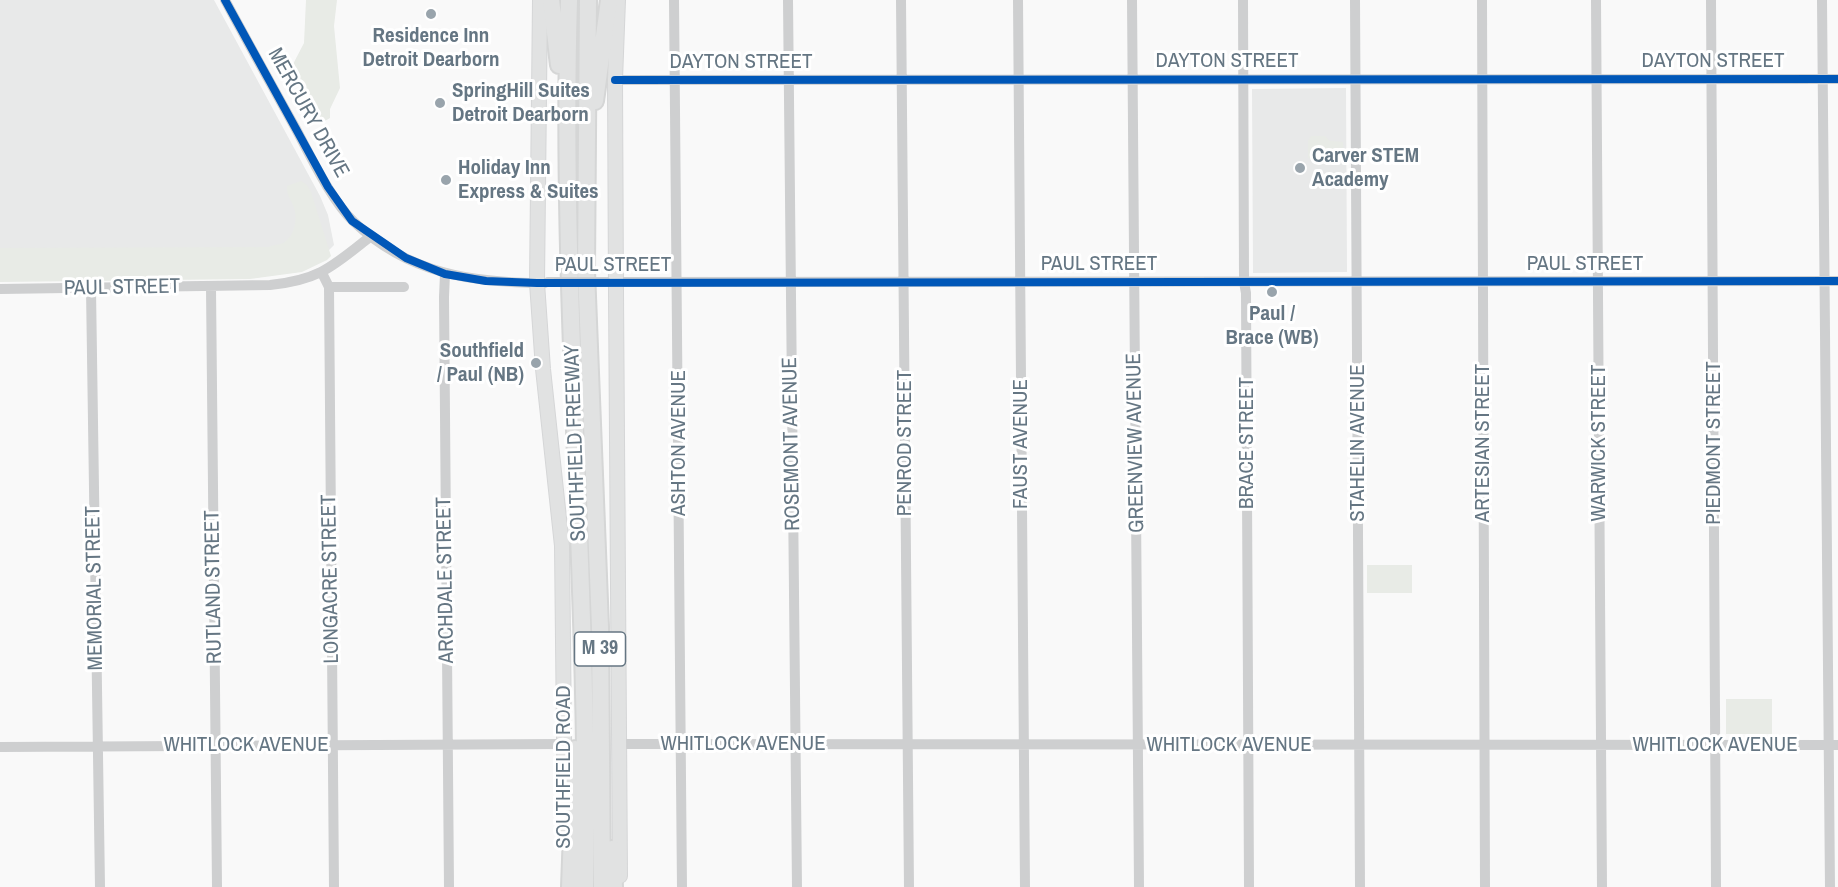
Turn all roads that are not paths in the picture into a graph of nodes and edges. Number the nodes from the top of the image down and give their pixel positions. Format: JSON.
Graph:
{"nodes":[{"id":1,"x":225,"y":0,"type":"edge"},
{"id":2,"x":540,"y":0,"type":"edge"},
{"id":3,"x":551,"y":0,"type":"edge"},
{"id":4,"x":569,"y":0,"type":"edge"},
{"id":5,"x":588,"y":0,"type":"edge"},
{"id":6,"x":609,"y":0,"type":"edge"},
{"id":7,"x":618,"y":0,"type":"edge"},
{"id":8,"x":674,"y":0,"type":"edge"},
{"id":9,"x":788,"y":0,"type":"edge"},
{"id":10,"x":901,"y":0,"type":"edge"},
{"id":11,"x":1018,"y":0,"type":"edge"},
{"id":12,"x":1132,"y":0,"type":"edge"},
{"id":13,"x":1243,"y":0,"type":"edge"},
{"id":14,"x":1355,"y":0,"type":"edge"},
{"id":15,"x":1482,"y":0,"type":"edge"},
{"id":16,"x":1596,"y":0,"type":"edge"},
{"id":17,"x":1711,"y":0,"type":"edge"},
{"id":18,"x":1822,"y":0,"type":"edge"},
{"id":19,"x":1712,"y":78,"type":"junction"},
{"id":20,"x":1244,"y":79,"type":"junction"},
{"id":21,"x":1355,"y":79,"type":"junction"},
{"id":22,"x":1482,"y":79,"type":"junction"},
{"id":23,"x":1597,"y":79,"type":"junction"},
{"id":24,"x":1822,"y":79,"type":"junction"},
{"id":25,"x":1838,"y":79,"type":"edge"},
{"id":26,"x":615,"y":80,"type":"junction"},
{"id":27,"x":675,"y":80,"type":"junction"},
{"id":28,"x":788,"y":80,"type":"junction"},
{"id":29,"x":901,"y":80,"type":"junction"},
{"id":30,"x":1018,"y":80,"type":"junction"},
{"id":31,"x":1133,"y":80,"type":"junction"},
{"id":32,"x":567,"y":92,"type":"junction"},
{"id":33,"x":587,"y":134,"type":"junction"},
{"id":34,"x":371,"y":236,"type":"junction"},
{"id":35,"x":321,"y":273,"type":"junction"},
{"id":36,"x":445,"y":274,"type":"junction"},
{"id":37,"x":1713,"y":281,"type":"junction"},
{"id":38,"x":1824,"y":281,"type":"junction"},
{"id":39,"x":1838,"y":281,"type":"edge"},
{"id":40,"x":611,"y":282,"type":"junction"},
{"id":41,"x":790,"y":282,"type":"junction"},
{"id":42,"x":904,"y":282,"type":"junction"},
{"id":43,"x":1134,"y":282,"type":"junction"},
{"id":44,"x":1244,"y":282,"type":"junction"},
{"id":45,"x":1357,"y":282,"type":"junction"},
{"id":46,"x":1482,"y":282,"type":"junction"},
{"id":47,"x":1598,"y":282,"type":"junction"},
{"id":48,"x":543,"y":283,"type":"junction"},
{"id":49,"x":677,"y":283,"type":"junction"},
{"id":50,"x":1020,"y":283,"type":"junction"},
{"id":51,"x":211,"y":286,"type":"junction"},
{"id":52,"x":328,"y":287,"type":"junction"},
{"id":53,"x":404,"y":287,"type":"dead end"},
{"id":54,"x":0,"y":289,"type":"edge"},
{"id":55,"x":92,"y":289,"type":"junction"},
{"id":56,"x":582,"y":644,"type":"junction"},
{"id":57,"x":600,"y":679,"type":"junction"},
{"id":58,"x":448,"y":744,"type":"junction"},
{"id":59,"x":564,"y":744,"type":"junction"},
{"id":60,"x":620,"y":744,"type":"junction"},
{"id":61,"x":681,"y":744,"type":"junction"},
{"id":62,"x":797,"y":744,"type":"junction"},
{"id":63,"x":333,"y":745,"type":"junction"},
{"id":64,"x":907,"y":745,"type":"junction"},
{"id":65,"x":1024,"y":745,"type":"junction"},
{"id":66,"x":1139,"y":745,"type":"junction"},
{"id":67,"x":1248,"y":745,"type":"junction"},
{"id":68,"x":1601,"y":745,"type":"junction"},
{"id":69,"x":1715,"y":745,"type":"junction"},
{"id":70,"x":1833,"y":745,"type":"edge"},
{"id":71,"x":98,"y":746,"type":"junction"},
{"id":72,"x":215,"y":746,"type":"junction"},
{"id":73,"x":1358,"y":746,"type":"junction"},
{"id":74,"x":1485,"y":746,"type":"junction"},
{"id":75,"x":0,"y":747,"type":"edge"},
{"id":76,"x":100,"y":887,"type":"edge"},
{"id":77,"x":217,"y":887,"type":"edge"},
{"id":78,"x":334,"y":887,"type":"edge"},
{"id":79,"x":449,"y":887,"type":"edge"},
{"id":80,"x":565,"y":887,"type":"edge"},
{"id":81,"x":570,"y":887,"type":"edge"},
{"id":82,"x":585,"y":887,"type":"edge"},
{"id":83,"x":602,"y":887,"type":"edge"},
{"id":84,"x":614,"y":887,"type":"edge"},
{"id":85,"x":620,"y":887,"type":"edge"},
{"id":86,"x":682,"y":887,"type":"edge"},
{"id":87,"x":797,"y":887,"type":"edge"},
{"id":88,"x":909,"y":887,"type":"edge"},
{"id":89,"x":1025,"y":887,"type":"edge"},
{"id":90,"x":1139,"y":887,"type":"edge"},
{"id":91,"x":1249,"y":887,"type":"edge"},
{"id":92,"x":1360,"y":887,"type":"edge"},
{"id":93,"x":1485,"y":887,"type":"edge"},
{"id":94,"x":1602,"y":887,"type":"edge"},
{"id":95,"x":1716,"y":887,"type":"edge"},
{"id":96,"x":1830,"y":887,"type":"edge"}],
"edges":[{"from":1,"to":34,"type":"street","name":"MERCURY DRIVE"},
{"from":2,"to":48,"type":"main road","name":"SOUTHFIELD ROAD"},
{"from":3,"to":32,"type":"highway"},
{"from":4,"to":32,"type":"highway","name":"SOUTHFIELD FREEWAY","number":"M 39"},
{"from":5,"to":33,"type":"highway","name":"SOUTHFIELD FREEWAY","number":"M 39"},
{"from":6,"to":33,"type":"highway"},
{"from":7,"to":26,"type":"main road"},
{"from":8,"to":27,"type":"street","name":"ASHTON AVENUE"},
{"from":9,"to":28,"type":"street","name":"ROSEMONT AVENUE"},
{"from":10,"to":29,"type":"street","name":"PENROD STREET"},
{"from":11,"to":30,"type":"street","name":"FAUST AVENUE"},
{"from":12,"to":31,"type":"street","name":"GREENVIEW AVENUE"},
{"from":13,"to":20,"type":"street","name":"BRACE STREET"},
{"from":14,"to":21,"type":"street","name":"STAHELIN AVENUE"},
{"from":15,"to":22,"type":"street","name":"ARTESIAN STREET"},
{"from":16,"to":23,"type":"street","name":"WARWICK STREET"},
{"from":17,"to":19,"type":"street","name":"PIEDMONT STREET"},
{"from":18,"to":24,"type":"street"},
{"from":19,"to":23,"type":"street","name":"DAYTON STREET"},
{"from":19,"to":24,"type":"street","name":"DAYTON STREET"},
{"from":19,"to":37,"type":"street","name":"PIEDMONT STREET"},
{"from":20,"to":21,"type":"street","name":"DAYTON STREET"},
{"from":20,"to":31,"type":"street","name":"DAYTON STREET"},
{"from":20,"to":44,"type":"street","name":"BRACE STREET"},
{"from":21,"to":22,"type":"street","name":"DAYTON STREET"},
{"from":21,"to":45,"type":"street","name":"STAHELIN AVENUE"},
{"from":22,"to":23,"type":"street","name":"DAYTON STREET"},
{"from":22,"to":46,"type":"street","name":"ARTESIAN STREET"},
{"from":23,"to":47,"type":"street","name":"WARWICK STREET"},
{"from":24,"to":25,"type":"street","name":"DAYTON STREET"},
{"from":24,"to":38,"type":"street"},
{"from":26,"to":27,"type":"street","name":"DAYTON STREET"},
{"from":26,"to":40,"type":"main road"},
{"from":27,"to":28,"type":"street","name":"DAYTON STREET"},
{"from":27,"to":49,"type":"street","name":"ASHTON AVENUE"},
{"from":28,"to":29,"type":"street","name":"DAYTON STREET"},
{"from":28,"to":41,"type":"street","name":"ROSEMONT AVENUE"},
{"from":29,"to":30,"type":"street","name":"DAYTON STREET"},
{"from":29,"to":42,"type":"street","name":"PENROD STREET"},
{"from":30,"to":31,"type":"street","name":"DAYTON STREET"},
{"from":30,"to":50,"type":"street","name":"FAUST AVENUE"},
{"from":31,"to":43,"type":"street","name":"GREENVIEW AVENUE"},
{"from":32,"to":56,"type":"highway","name":"SOUTHFIELD FREEWAY","number":"M 39"},
{"from":33,"to":57,"type":"highway","name":"SOUTHFIELD FREEWAY","number":"M 39"},
{"from":34,"to":35,"type":"street","name":"PAUL STREET"},
{"from":34,"to":36,"type":"street","name":"PAUL STREET"},
{"from":35,"to":51,"type":"street","name":"PAUL STREET"},
{"from":35,"to":52,"type":"street","name":"LONGACRE STREET"},
{"from":36,"to":48,"type":"street","name":"PAUL STREET"},
{"from":36,"to":58,"type":"street","name":"ARCHDALE STREET"},
{"from":37,"to":38,"type":"street","name":"PAUL STREET"},
{"from":37,"to":47,"type":"street","name":"PAUL STREET"},
{"from":37,"to":69,"type":"street","name":"PIEDMONT STREET"},
{"from":38,"to":39,"type":"street","name":"PAUL STREET"},
{"from":38,"to":70,"type":"street"},
{"from":40,"to":48,"type":"street","name":"PAUL STREET","bridge":true},
{"from":40,"to":49,"type":"street","name":"PAUL STREET"},
{"from":40,"to":60,"type":"main road"},
{"from":41,"to":42,"type":"street","name":"PAUL STREET"},
{"from":41,"to":49,"type":"street","name":"PAUL STREET"},
{"from":41,"to":62,"type":"street","name":"ROSEMONT AVENUE"},
{"from":42,"to":50,"type":"street","name":"PAUL STREET"},
{"from":42,"to":64,"type":"street","name":"PENROD STREET"},
{"from":43,"to":44,"type":"street","name":"PAUL STREET"},
{"from":43,"to":50,"type":"street","name":"PAUL STREET"},
{"from":43,"to":66,"type":"street","name":"GREENVIEW AVENUE"},
{"from":44,"to":45,"type":"street","name":"PAUL STREET"},
{"from":44,"to":67,"type":"street","name":"BRACE STREET"},
{"from":45,"to":46,"type":"street","name":"PAUL STREET"},
{"from":45,"to":73,"type":"street","name":"STAHELIN AVENUE"},
{"from":46,"to":47,"type":"street","name":"PAUL STREET"},
{"from":46,"to":74,"type":"street","name":"ARTESIAN STREET"},
{"from":47,"to":68,"type":"street","name":"WARWICK STREET"},
{"from":48,"to":59,"type":"main road","name":"SOUTHFIELD ROAD"},
{"from":49,"to":61,"type":"street","name":"ASHTON AVENUE"},
{"from":50,"to":65,"type":"street","name":"FAUST AVENUE"},
{"from":51,"to":55,"type":"street","name":"PAUL STREET"},
{"from":51,"to":72,"type":"street","name":"RUTLAND STREET"},
{"from":52,"to":53,"type":"street"},
{"from":52,"to":63,"type":"street","name":"LONGACRE STREET"},
{"from":54,"to":55,"type":"street","name":"PAUL STREET"},
{"from":55,"to":71,"type":"street","name":"MEMORIAL STREET"},
{"from":56,"to":81,"type":"highway"},
{"from":56,"to":82,"type":"highway","name":"SOUTHFIELD FREEWAY","number":"M 39"},
{"from":57,"to":83,"type":"highway","name":"SOUTHFIELD FREEWAY","number":"M 39"},
{"from":57,"to":84,"type":"highway"},
{"from":58,"to":59,"type":"street","name":"WHITLOCK AVENUE"},
{"from":58,"to":63,"type":"street","name":"WHITLOCK AVENUE"},
{"from":58,"to":79,"type":"street","name":"ARCHDALE STREET"},
{"from":59,"to":80,"type":"main road","name":"SOUTHFIELD ROAD"},
{"from":60,"to":61,"type":"street","name":"WHITLOCK AVENUE"},
{"from":60,"to":85,"type":"main road"},
{"from":61,"to":62,"type":"street","name":"WHITLOCK AVENUE"},
{"from":61,"to":86,"type":"street","name":"ASHTON AVENUE"},
{"from":62,"to":64,"type":"street","name":"WHITLOCK AVENUE"},
{"from":62,"to":87,"type":"street","name":"ROSEMONT AVENUE"},
{"from":63,"to":72,"type":"street","name":"WHITLOCK AVENUE"},
{"from":63,"to":78,"type":"street","name":"LONGACRE STREET"},
{"from":64,"to":65,"type":"street","name":"WHITLOCK AVENUE"},
{"from":64,"to":88,"type":"street","name":"PENROD STREET"},
{"from":65,"to":66,"type":"street","name":"WHITLOCK AVENUE"},
{"from":65,"to":89,"type":"street","name":"FAUST AVENUE"},
{"from":66,"to":67,"type":"street","name":"WHITLOCK AVENUE"},
{"from":66,"to":90,"type":"street","name":"GREENVIEW AVENUE"},
{"from":67,"to":73,"type":"street","name":"WHITLOCK AVENUE"},
{"from":67,"to":91,"type":"street","name":"BRACE STREET"},
{"from":68,"to":69,"type":"street","name":"WHITLOCK AVENUE"},
{"from":68,"to":74,"type":"street","name":"WHITLOCK AVENUE"},
{"from":68,"to":94,"type":"street","name":"WARWICK STREET"},
{"from":69,"to":70,"type":"street","name":"WHITLOCK AVENUE"},
{"from":69,"to":95,"type":"street","name":"PIEDMONT STREET"},
{"from":70,"to":96,"type":"street"},
{"from":71,"to":72,"type":"street","name":"WHITLOCK AVENUE"},
{"from":71,"to":75,"type":"street","name":"WHITLOCK AVENUE"},
{"from":71,"to":76,"type":"street","name":"MEMORIAL STREET"},
{"from":72,"to":77,"type":"street","name":"RUTLAND STREET"},
{"from":73,"to":74,"type":"street","name":"WHITLOCK AVENUE"},
{"from":73,"to":92,"type":"street","name":"STAHELIN AVENUE"},
{"from":74,"to":93,"type":"street","name":"ARTESIAN STREET"}]}
